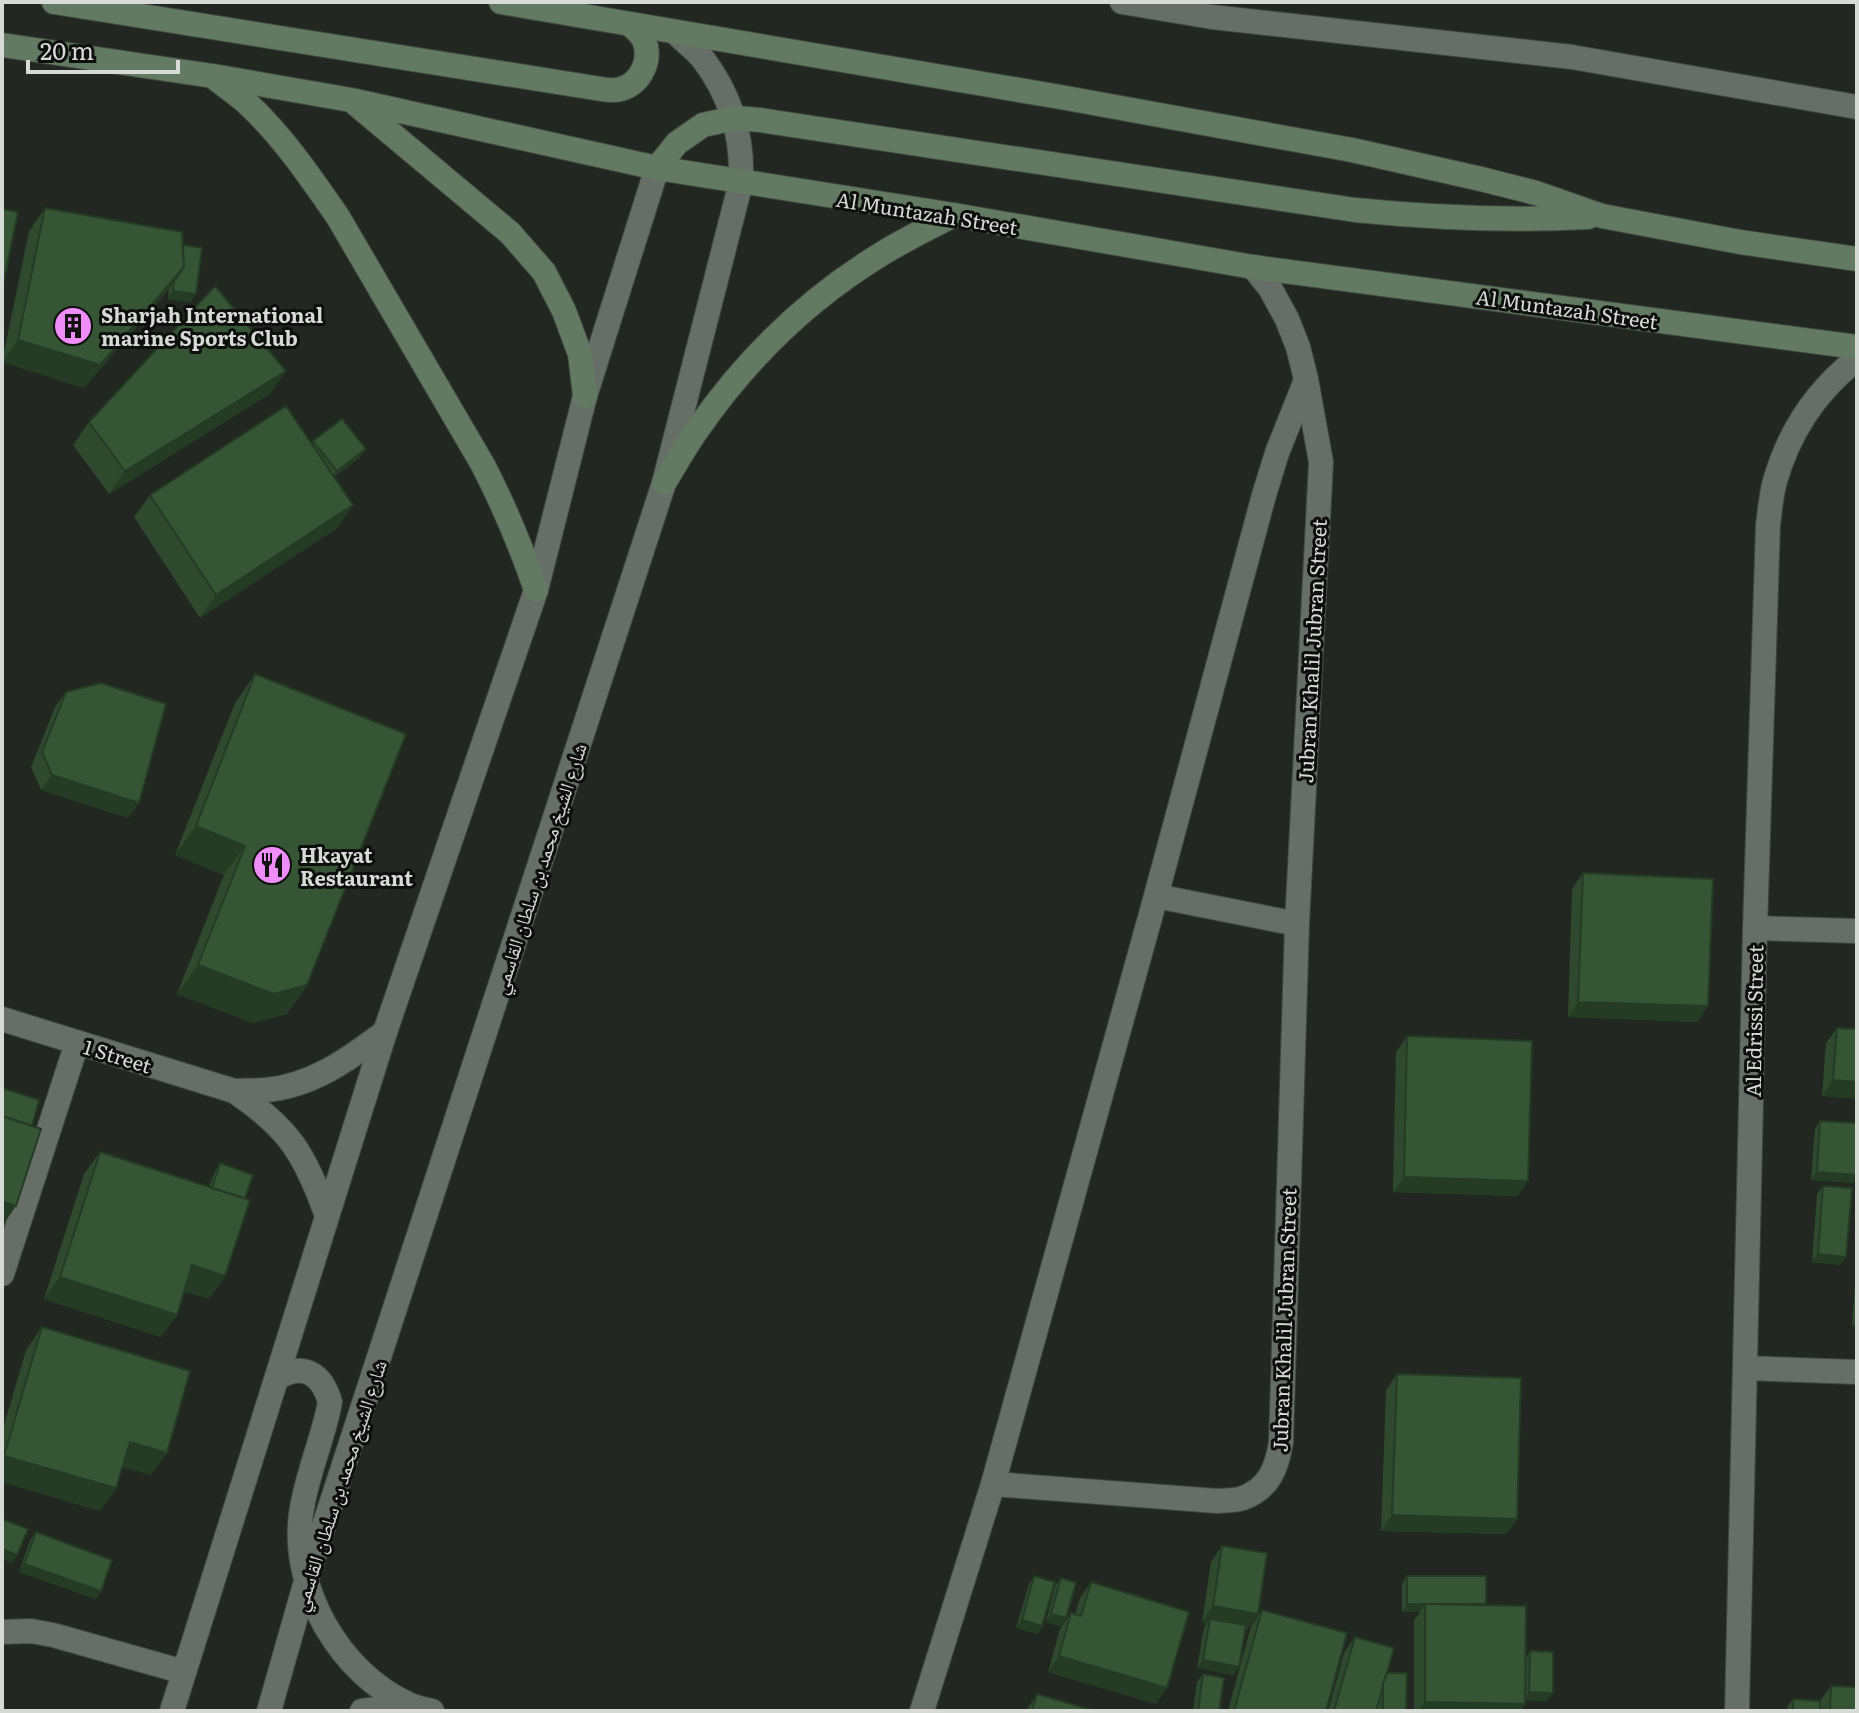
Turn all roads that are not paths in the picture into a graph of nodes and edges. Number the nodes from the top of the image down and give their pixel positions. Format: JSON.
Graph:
{"nodes":[{"id":1,"x":54,"y":2,"type":"edge"},
{"id":2,"x":501,"y":2,"type":"edge"},
{"id":3,"x":1122,"y":2,"type":"edge"},
{"id":4,"x":631,"y":25,"type":"junction"},
{"id":5,"x":676,"y":33,"type":"junction"},
{"id":6,"x":2,"y":45,"type":"edge"},
{"id":7,"x":213,"y":76,"type":"junction"},
{"id":8,"x":351,"y":100,"type":"junction"},
{"id":9,"x":1857,"y":107,"type":"edge"},
{"id":10,"x":735,"y":118,"type":"junction"},
{"id":11,"x":657,"y":168,"type":"junction"},
{"id":12,"x":741,"y":182,"type":"junction"},
{"id":13,"x":954,"y":215,"type":"junction"},
{"id":14,"x":1602,"y":216,"type":"junction"},
{"id":15,"x":1857,"y":259,"type":"edge"},
{"id":16,"x":1253,"y":267,"type":"junction"},
{"id":17,"x":1857,"y":347,"type":"edge"},
{"id":18,"x":1857,"y":359,"type":"edge"},
{"id":19,"x":1306,"y":379,"type":"junction"},
{"id":20,"x":585,"y":396,"type":"junction"},
{"id":21,"x":664,"y":483,"type":"junction"},
{"id":22,"x":536,"y":590,"type":"junction"},
{"id":23,"x":1156,"y":896,"type":"junction"},
{"id":24,"x":1297,"y":924,"type":"junction"},
{"id":25,"x":1755,"y":928,"type":"junction"},
{"id":26,"x":1857,"y":931,"type":"edge"},
{"id":27,"x":2,"y":1019,"type":"edge"},
{"id":28,"x":385,"y":1032,"type":"junction"},
{"id":29,"x":77,"y":1043,"type":"junction"},
{"id":30,"x":234,"y":1091,"type":"junction"},
{"id":31,"x":327,"y":1216,"type":"junction"},
{"id":32,"x":2,"y":1274,"type":"edge"},
{"id":33,"x":1745,"y":1368,"type":"junction"},
{"id":34,"x":1857,"y":1372,"type":"edge"},
{"id":35,"x":277,"y":1378,"type":"junction"},
{"id":36,"x":993,"y":1484,"type":"junction"},
{"id":37,"x":306,"y":1581,"type":"junction"},
{"id":38,"x":2,"y":1632,"type":"edge"},
{"id":39,"x":184,"y":1672,"type":"junction"},
{"id":40,"x":421,"y":1708,"type":"edge"},
{"id":41,"x":172,"y":1711,"type":"edge"},
{"id":42,"x":269,"y":1711,"type":"edge"},
{"id":43,"x":362,"y":1711,"type":"edge"},
{"id":44,"x":922,"y":1711,"type":"edge"},
{"id":45,"x":1737,"y":1711,"type":"edge"}],
"edges":[{"from":1,"to":4,"type":"main road"},
{"from":2,"to":4,"type":"main road"},
{"from":3,"to":9,"type":"street"},
{"from":4,"to":5,"type":"main road"},
{"from":5,"to":10,"type":"street","name":"شارع الشيخ محمد بن سلطان القاسمي"},
{"from":5,"to":14,"type":"main road"},
{"from":6,"to":7,"type":"main road","name":"Al Muntazah Street"},
{"from":7,"to":8,"type":"main road","name":"Al Muntazah Street"},
{"from":7,"to":22,"type":"main road"},
{"from":8,"to":11,"type":"main road","name":"Al Muntazah Street"},
{"from":8,"to":20,"type":"main road"},
{"from":10,"to":11,"type":"main road"},
{"from":10,"to":12,"type":"street","name":"شارع الشيخ محمد بن سلطان القاسمي"},
{"from":10,"to":14,"type":"main road"},
{"from":11,"to":12,"type":"main road","name":"Al Muntazah Street"},
{"from":11,"to":20,"type":"street"},
{"from":12,"to":13,"type":"main road","name":"Al Muntazah Street"},
{"from":12,"to":21,"type":"street","name":"شارع الشيخ محمد بن سلطان القاسمي"},
{"from":13,"to":16,"type":"main road","name":"Al Muntazah Street"},
{"from":13,"to":21,"type":"main road"},
{"from":14,"to":15,"type":"main road"},
{"from":16,"to":17,"type":"main road","name":"Al Muntazah Street"},
{"from":16,"to":19,"type":"street","name":"Jubran Khalil Jubran Street"},
{"from":18,"to":25,"type":"street","name":"Al Edrissi Street"},
{"from":19,"to":23,"type":"street"},
{"from":19,"to":24,"type":"street","name":"Jubran Khalil Jubran Street"},
{"from":20,"to":22,"type":"street"},
{"from":21,"to":37,"type":"street","name":"شارع الشيخ محمد بن سلطان القاسمي"},
{"from":22,"to":28,"type":"street"},
{"from":23,"to":24,"type":"street"},
{"from":23,"to":36,"type":"street"},
{"from":24,"to":36,"type":"street","name":"Jubran Khalil Jubran Street"},
{"from":25,"to":26,"type":"street"},
{"from":25,"to":33,"type":"street","name":"Al Edrissi Street"},
{"from":27,"to":29,"type":"street","name":"1 Street"},
{"from":28,"to":30,"type":"street","name":"1 Street"},
{"from":28,"to":31,"type":"street"},
{"from":29,"to":30,"type":"street","name":"1 Street"},
{"from":29,"to":32,"type":"street"},
{"from":30,"to":31,"type":"street","name":"1 Street"},
{"from":31,"to":35,"type":"street"},
{"from":33,"to":34,"type":"street"},
{"from":33,"to":45,"type":"street","name":"Al Edrissi Street"},
{"from":35,"to":37,"type":"street"},
{"from":35,"to":39,"type":"street"},
{"from":36,"to":44,"type":"street"},
{"from":37,"to":40,"type":"street"},
{"from":37,"to":42,"type":"street","name":"شارع الشيخ محمد بن سلطان القاسمي"},
{"from":38,"to":39,"type":"street"},
{"from":39,"to":41,"type":"street"},
{"from":40,"to":43,"type":"street"}]}
